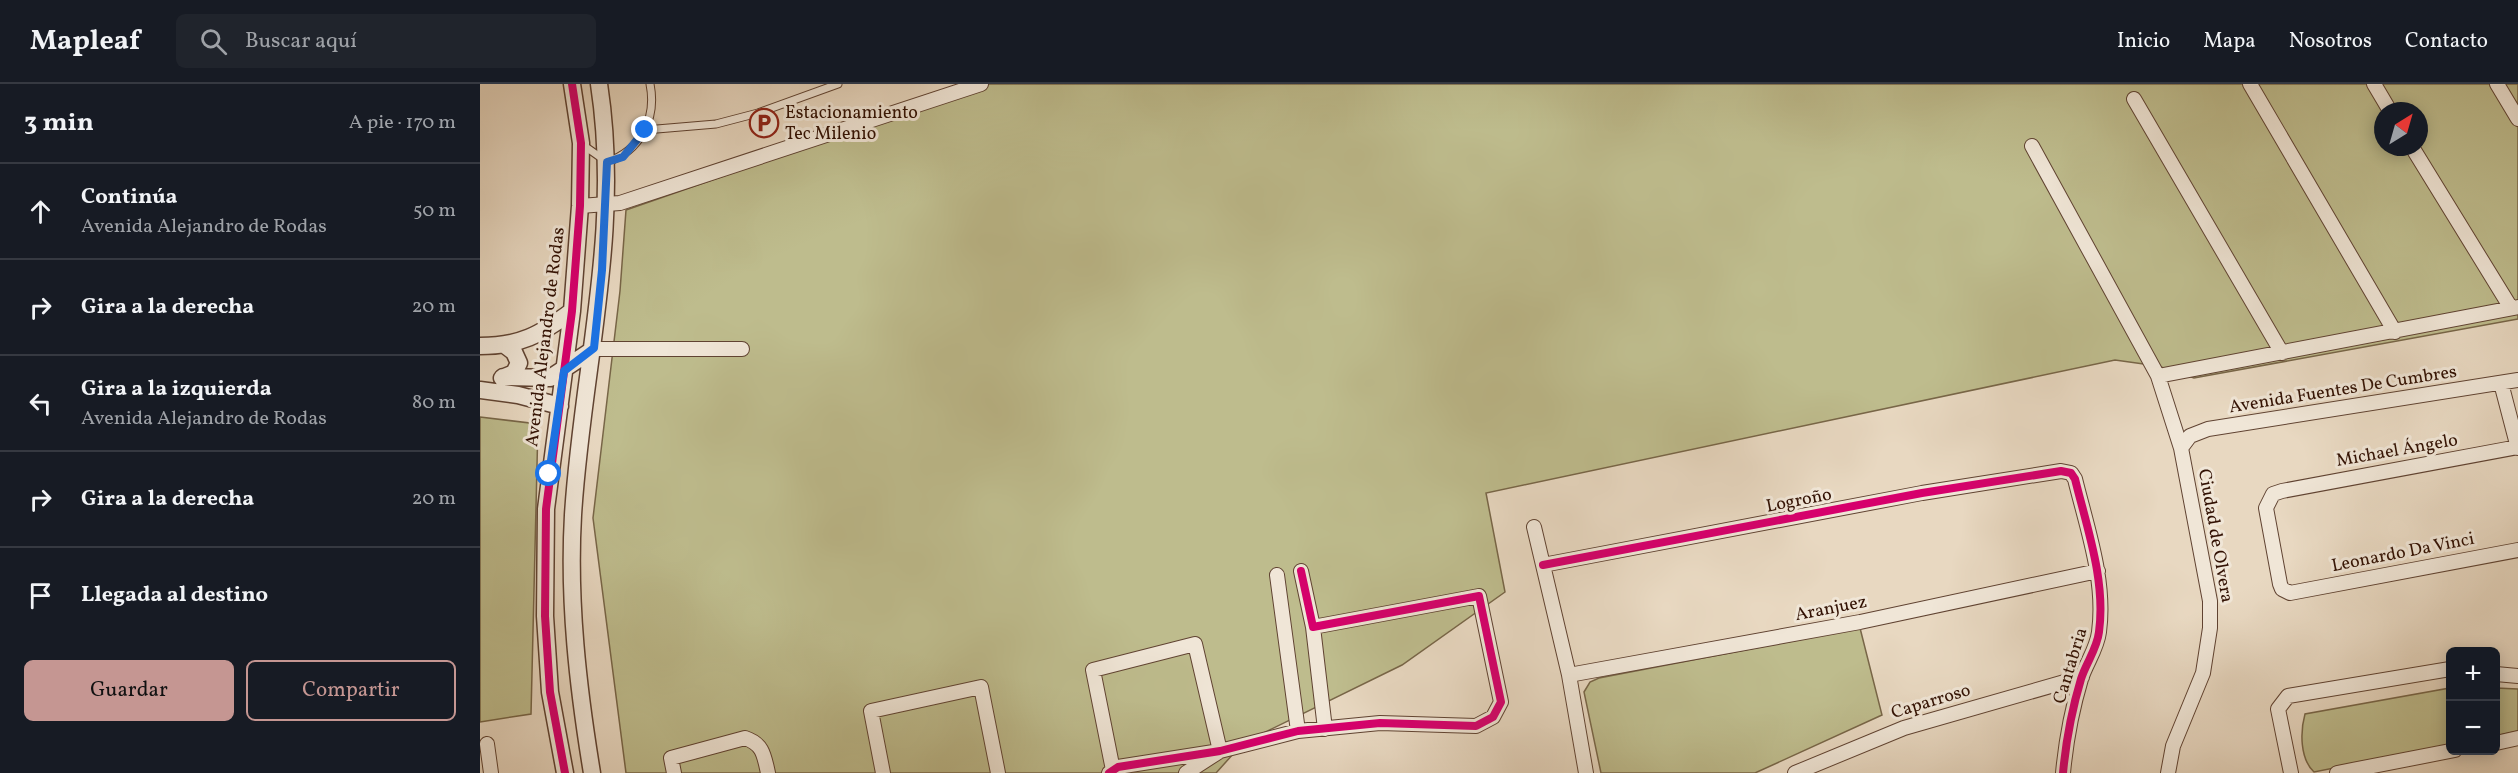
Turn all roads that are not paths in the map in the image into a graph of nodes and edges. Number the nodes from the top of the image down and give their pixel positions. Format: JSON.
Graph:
{"nodes":[{"id":1,"x":572,"y":84,"type":"edge"},
{"id":2,"x":599,"y":84,"type":"edge"},
{"id":3,"x":650,"y":84,"type":"edge"},
{"id":4,"x":838,"y":84,"type":"edge"},
{"id":5,"x":981,"y":84,"type":"edge"},
{"id":6,"x":2250,"y":84,"type":"edge"},
{"id":7,"x":2374,"y":84,"type":"edge"},
{"id":8,"x":2497,"y":84,"type":"edge"},
{"id":9,"x":2134,"y":99,"type":"dead end"},
{"id":10,"x":2385,"y":102,"type":"edge"},
{"id":11,"x":2518,"y":120,"type":"edge"},
{"id":12,"x":645,"y":130,"type":"junction"},
{"id":13,"x":581,"y":143,"type":"junction"},
{"id":14,"x":2032,"y":146,"type":"dead end"},
{"id":15,"x":2418,"y":156,"type":"edge"},
{"id":16,"x":607,"y":162,"type":"junction"},
{"id":17,"x":606,"y":204,"type":"junction"},
{"id":18,"x":580,"y":206,"type":"junction"},
{"id":19,"x":2515,"y":308,"type":"edge"},
{"id":20,"x":572,"y":311,"type":"junction"},
{"id":21,"x":2395,"y":332,"type":"junction"},
{"id":22,"x":480,"y":346,"type":"edge"},
{"id":23,"x":506,"y":346,"type":"junction"},
{"id":24,"x":594,"y":348,"type":"junction"},
{"id":25,"x":742,"y":349,"type":"dead end"},
{"id":26,"x":2282,"y":353,"type":"junction"},
{"id":27,"x":564,"y":371,"type":"junction"},
{"id":28,"x":2158,"y":376,"type":"junction"},
{"id":29,"x":503,"y":377,"type":"junction"},
{"id":30,"x":2518,"y":380,"type":"edge"},
{"id":31,"x":480,"y":381,"type":"edge"},
{"id":32,"x":2500,"y":383,"type":"junction"},
{"id":33,"x":480,"y":390,"type":"edge"},
{"id":34,"x":560,"y":406,"type":"junction"},
{"id":35,"x":2181,"y":448,"type":"junction"},
{"id":36,"x":2518,"y":448,"type":"edge"},
{"id":37,"x":2061,"y":471,"type":"joint"},
{"id":38,"x":1534,"y":527,"type":"dead end"},
{"id":39,"x":2518,"y":549,"type":"edge"},
{"id":40,"x":1543,"y":565,"type":"junction"},
{"id":41,"x":1301,"y":571,"type":"dead end"},
{"id":42,"x":2098,"y":571,"type":"junction"},
{"id":43,"x":1277,"y":575,"type":"dead end"},
{"id":44,"x":2296,"y":592,"type":"joint"},
{"id":45,"x":1313,"y":627,"type":"junction"},
{"id":46,"x":2446,"y":670,"type":"edge"},
{"id":47,"x":2500,"y":674,"type":"edge"},
{"id":48,"x":1569,"y":675,"type":"junction"},
{"id":49,"x":2518,"y":676,"type":"edge"},
{"id":50,"x":2082,"y":677,"type":"junction"},
{"id":51,"x":1324,"y":729,"type":"junction"},
{"id":52,"x":1298,"y":732,"type":"junction"},
{"id":53,"x":2518,"y":738,"type":"edge"},
{"id":54,"x":2500,"y":742,"type":"edge"},
{"id":55,"x":487,"y":744,"type":"dead end"},
{"id":56,"x":1220,"y":751,"type":"junction"},
{"id":57,"x":2446,"y":752,"type":"edge"},
{"id":58,"x":487,"y":768,"type":"edge"},
{"id":59,"x":1111,"y":771,"type":"edge"},
{"id":60,"x":565,"y":773,"type":"edge"},
{"id":61,"x":592,"y":773,"type":"edge"},
{"id":62,"x":674,"y":773,"type":"edge"},
{"id":63,"x":768,"y":773,"type":"edge"},
{"id":64,"x":883,"y":773,"type":"edge"},
{"id":65,"x":998,"y":773,"type":"edge"},
{"id":66,"x":1186,"y":773,"type":"edge"},
{"id":67,"x":1586,"y":773,"type":"edge"},
{"id":68,"x":1795,"y":773,"type":"edge"},
{"id":69,"x":2063,"y":773,"type":"edge"},
{"id":70,"x":2168,"y":773,"type":"edge"},
{"id":71,"x":2291,"y":773,"type":"edge"},
{"id":72,"x":2337,"y":773,"type":"edge"}],
"edges":[{"from":1,"to":13,"type":"street","name":"Avenida Alejandro de Rodas"},
{"from":2,"to":16,"type":"street"},
{"from":3,"to":12,"type":"lane"},
{"from":4,"to":12,"type":"lane"},
{"from":5,"to":17,"type":"street"},
{"from":6,"to":21,"type":"street"},
{"from":7,"to":10,"type":"street"},
{"from":8,"to":11,"type":"street"},
{"from":9,"to":26,"type":"street"},
{"from":12,"to":16,"type":"lane"},
{"from":13,"to":16,"type":"lane"},
{"from":13,"to":18,"type":"street","name":"Avenida Alejandro de Rodas"},
{"from":14,"to":28,"type":"street","name":"Ciudad de Olvera"},
{"from":15,"to":19,"type":"street"},
{"from":16,"to":17,"type":"street"},
{"from":17,"to":18,"type":"street"},
{"from":17,"to":24,"type":"street"},
{"from":18,"to":20,"type":"street","name":"Avenida Alejandro de Rodas"},
{"from":19,"to":21,"type":"street"},
{"from":20,"to":23,"type":"street"},
{"from":20,"to":27,"type":"street","name":"Avenida Alejandro de Rodas"},
{"from":21,"to":26,"type":"street"},
{"from":22,"to":23,"type":"street"},
{"from":23,"to":29,"type":"street"},
{"from":24,"to":25,"type":"street"},
{"from":24,"to":27,"type":"street"},
{"from":24,"to":61,"type":"street"},
{"from":26,"to":28,"type":"street"},
{"from":27,"to":29,"type":"street"},
{"from":27,"to":34,"type":"street","name":"Avenida Alejandro de Rodas"},
{"from":28,"to":35,"type":"street","name":"Ciudad de Olvera"},
{"from":29,"to":31,"type":"street"},
{"from":30,"to":32,"type":"street","name":"Avenida Fuentes De Cumbres"},
{"from":32,"to":35,"type":"street","name":"Avenida Fuentes De Cumbres"},
{"from":32,"to":36,"type":"street"},
{"from":33,"to":34,"type":"street"},
{"from":34,"to":60,"type":"street","name":"Avenida Alejandro de Rodas"},
{"from":35,"to":70,"type":"street","name":"Ciudad de Olvera"},
{"from":36,"to":44,"type":"street","name":"Michael Ángelo"},
{"from":37,"to":40,"type":"street","name":"Logroño"},
{"from":37,"to":42,"type":"street","name":"Cantabria"},
{"from":38,"to":40,"type":"street"},
{"from":39,"to":44,"type":"street","name":"Leonardo Da Vinci"},
{"from":40,"to":48,"type":"street"},
{"from":41,"to":45,"type":"street"},
{"from":42,"to":48,"type":"street","name":"Aranjuez"},
{"from":42,"to":50,"type":"street","name":"Cantabria"},
{"from":43,"to":52,"type":"street"},
{"from":45,"to":51,"type":"street"},
{"from":45,"to":51,"type":"street"},
{"from":46,"to":71,"type":"street"},
{"from":47,"to":49,"type":"street"},
{"from":48,"to":67,"type":"street"},
{"from":50,"to":68,"type":"street","name":"Caparroso"},
{"from":50,"to":69,"type":"street","name":"Cantabria"},
{"from":51,"to":52,"type":"street"},
{"from":52,"to":56,"type":"street"},
{"from":53,"to":54,"type":"street"},
{"from":55,"to":58,"type":"street"},
{"from":56,"to":59,"type":"street"},
{"from":56,"to":59,"type":"street"},
{"from":56,"to":66,"type":"street"},
{"from":57,"to":72,"type":"street"},
{"from":62,"to":63,"type":"street"},
{"from":64,"to":65,"type":"street"}]}
